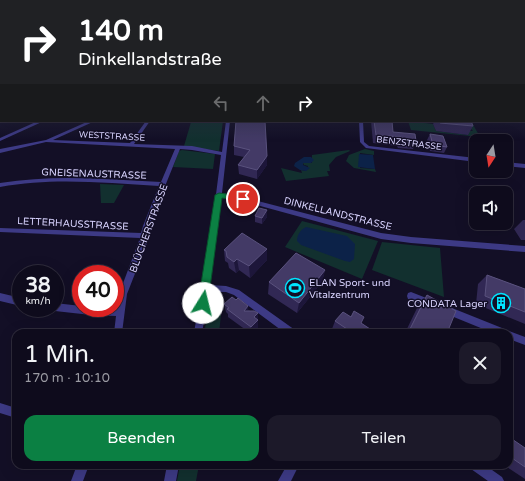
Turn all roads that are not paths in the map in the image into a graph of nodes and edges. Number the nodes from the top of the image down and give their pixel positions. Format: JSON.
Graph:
{"nodes":[{"id":1,"x":40,"y":122,"type":"edge"},
{"id":2,"x":91,"y":122,"type":"edge"},
{"id":3,"x":147,"y":122,"type":"edge"},
{"id":4,"x":228,"y":122,"type":"edge"},
{"id":5,"x":361,"y":122,"type":"edge"},
{"id":6,"x":0,"y":140,"type":"edge"},
{"id":7,"x":46,"y":141,"type":"junction"},
{"id":8,"x":131,"y":145,"type":"junction"},
{"id":9,"x":178,"y":147,"type":"junction"},
{"id":10,"x":0,"y":151,"type":"edge"},
{"id":11,"x":224,"y":154,"type":"junction"},
{"id":12,"x":469,"y":159,"type":"edge"},
{"id":13,"x":513,"y":165,"type":"edge"},
{"id":14,"x":525,"y":166,"type":"edge"},
{"id":15,"x":164,"y":184,"type":"junction"},
{"id":16,"x":0,"y":186,"type":"edge"},
{"id":17,"x":219,"y":195,"type":"junction"},
{"id":18,"x":0,"y":230,"type":"edge"},
{"id":19,"x":144,"y":236,"type":"junction"},
{"id":20,"x":525,"y":249,"type":"edge"},
{"id":21,"x":206,"y":288,"type":"junction"},
{"id":22,"x":124,"y":291,"type":"edge"},
{"id":23,"x":411,"y":296,"type":"dead end"},
{"id":24,"x":0,"y":297,"type":"edge"},
{"id":25,"x":12,"y":300,"type":"edge"},
{"id":26,"x":120,"y":317,"type":"edge"},
{"id":27,"x":118,"y":329,"type":"edge"},
{"id":28,"x":199,"y":329,"type":"edge"},
{"id":29,"x":287,"y":329,"type":"edge"},
{"id":30,"x":494,"y":329,"type":"edge"},
{"id":31,"x":513,"y":336,"type":"edge"},
{"id":32,"x":525,"y":341,"type":"edge"},
{"id":33,"x":0,"y":408,"type":"edge"},
{"id":34,"x":12,"y":412,"type":"edge"},
{"id":35,"x":82,"y":469,"type":"edge"},
{"id":36,"x":172,"y":469,"type":"edge"},
{"id":37,"x":292,"y":469,"type":"edge"},
{"id":38,"x":481,"y":469,"type":"edge"},
{"id":39,"x":77,"y":481,"type":"edge"},
{"id":40,"x":170,"y":481,"type":"edge"},
{"id":41,"x":284,"y":481,"type":"edge"},
{"id":42,"x":498,"y":481,"type":"edge"}],
"edges":[{"from":1,"to":6,"type":"street"},
{"from":2,"to":7,"type":"street"},
{"from":3,"to":8,"type":"street"},
{"from":4,"to":11,"type":"street"},
{"from":5,"to":12,"type":"street","name":"BENZSTRASSE"},
{"from":7,"to":8,"type":"street","name":"WESTSTRASSE"},
{"from":7,"to":10,"type":"street","name":"WESTSTRASSE"},
{"from":8,"to":9,"type":"street","name":"WESTSTRASSE"},
{"from":9,"to":11,"type":"street","name":"WESTSTRASSE"},
{"from":9,"to":15,"type":"street","name":"BLÜCHERSTRASSE"},
{"from":11,"to":17,"type":"street"},
{"from":13,"to":14,"type":"street"},
{"from":15,"to":16,"type":"street","name":"GNEISENAUSTRASSE"},
{"from":15,"to":19,"type":"street","name":"BLÜCHERSTRASSE"},
{"from":17,"to":20,"type":"street","name":"DINKELLANDSTRASSE"},
{"from":17,"to":21,"type":"street"},
{"from":18,"to":19,"type":"street","name":"LETTERHAUSSTRASSE"},
{"from":19,"to":22,"type":"street","name":"BLÜCHERSTRASSE"},
{"from":21,"to":28,"type":"street"},
{"from":21,"to":29,"type":"street"},
{"from":23,"to":30,"type":"street"},
{"from":24,"to":25,"type":"street"},
{"from":26,"to":27,"type":"street","name":"BLÜCHERSTRASSE"},
{"from":31,"to":32,"type":"street"},
{"from":33,"to":34,"type":"street"},
{"from":35,"to":39,"type":"street"},
{"from":36,"to":40,"type":"street"},
{"from":37,"to":41,"type":"street"},
{"from":38,"to":42,"type":"street"}]}
